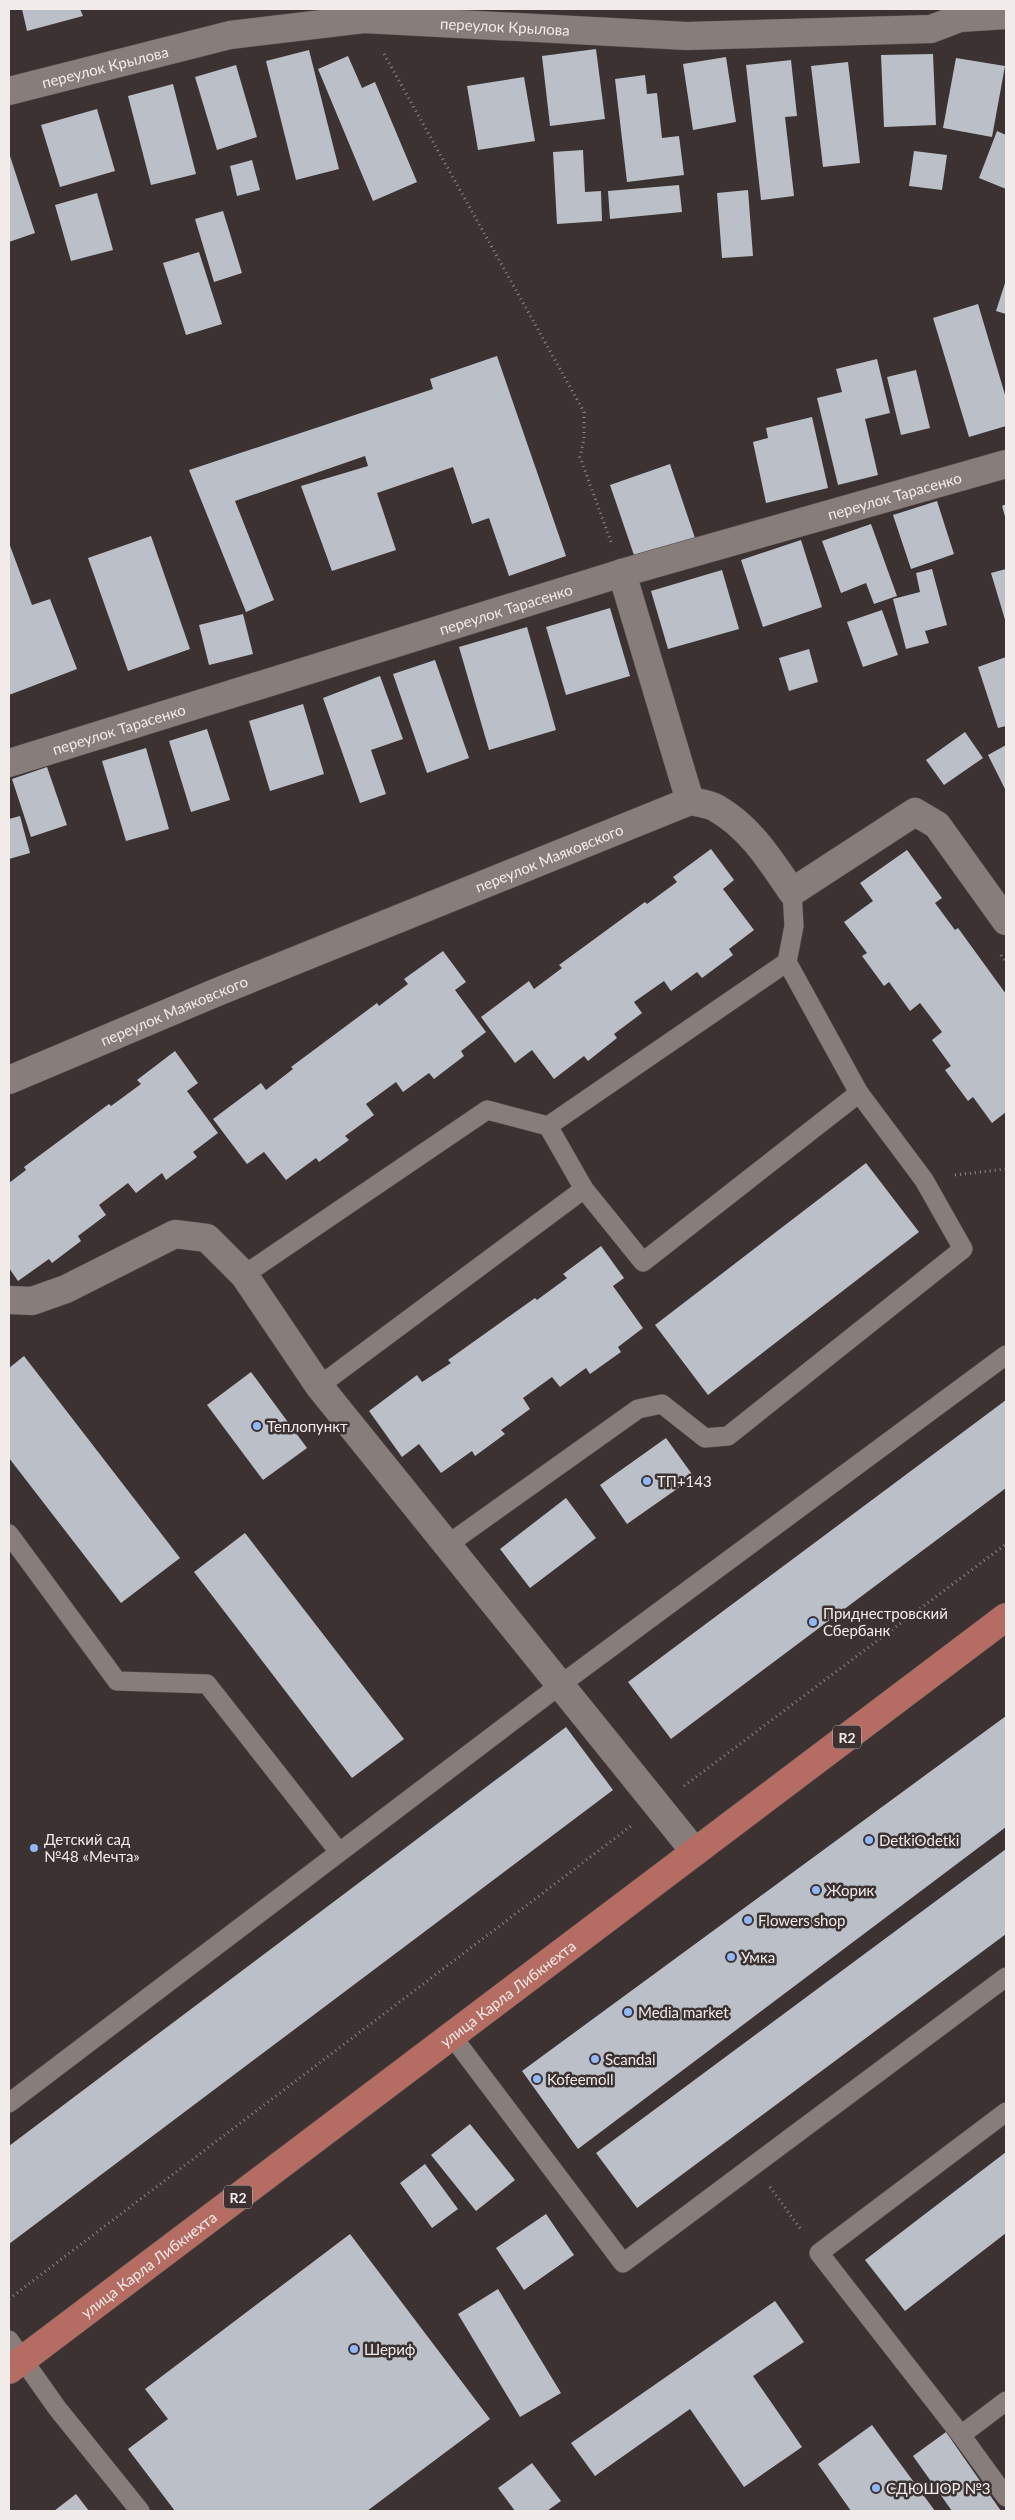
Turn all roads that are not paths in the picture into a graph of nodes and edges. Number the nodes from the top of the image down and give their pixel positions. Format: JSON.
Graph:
{"nodes":[{"id":1,"x":1006,"y":15,"type":"edge"},
{"id":2,"x":9,"y":91,"type":"edge"},
{"id":3,"x":1006,"y":464,"type":"edge"},
{"id":4,"x":622,"y":573,"type":"junction"},
{"id":5,"x":9,"y":763,"type":"edge"},
{"id":6,"x":690,"y":801,"type":"junction"},
{"id":7,"x":792,"y":892,"type":"junction"},
{"id":8,"x":1006,"y":921,"type":"edge"},
{"id":9,"x":787,"y":962,"type":"junction"},
{"id":10,"x":9,"y":1080,"type":"edge"},
{"id":11,"x":859,"y":1093,"type":"junction"},
{"id":12,"x":548,"y":1126,"type":"junction"},
{"id":13,"x":584,"y":1189,"type":"junction"},
{"id":14,"x":244,"y":1275,"type":"junction"},
{"id":15,"x":9,"y":1300,"type":"edge"},
{"id":16,"x":1006,"y":1355,"type":"edge"},
{"id":17,"x":320,"y":1386,"type":"junction"},
{"id":18,"x":9,"y":1534,"type":"edge"},
{"id":19,"x":447,"y":1545,"type":"junction"},
{"id":20,"x":1004,"y":1622,"type":"edge"},
{"id":21,"x":560,"y":1685,"type":"junction"},
{"id":22,"x":339,"y":1852,"type":"junction"},
{"id":23,"x":695,"y":1852,"type":"junction"},
{"id":24,"x":1006,"y":1977,"type":"edge"},
{"id":25,"x":452,"y":2036,"type":"junction"},
{"id":26,"x":9,"y":2103,"type":"edge"},
{"id":27,"x":1006,"y":2112,"type":"edge"},
{"id":28,"x":14,"y":2356,"type":"edge"},
{"id":29,"x":1006,"y":2401,"type":"edge"},
{"id":30,"x":961,"y":2435,"type":"junction"},
{"id":31,"x":1006,"y":2497,"type":"edge"},
{"id":32,"x":140,"y":2511,"type":"edge"}],
"edges":[{"from":1,"to":2,"type":"street","name":"переулок Крылова"},
{"from":3,"to":4,"type":"street","name":"переулок Тарасенко"},
{"from":4,"to":5,"type":"street","name":"переулок Тарасенко"},
{"from":4,"to":6,"type":"street"},
{"from":6,"to":7,"type":"street"},
{"from":6,"to":10,"type":"street","name":"переулок Маяковского"},
{"from":7,"to":8,"type":"street"},
{"from":7,"to":9,"type":"lane"},
{"from":9,"to":11,"type":"lane"},
{"from":9,"to":12,"type":"lane"},
{"from":11,"to":13,"type":"lane"},
{"from":11,"to":19,"type":"lane"},
{"from":12,"to":13,"type":"lane"},
{"from":12,"to":14,"type":"lane"},
{"from":13,"to":17,"type":"lane"},
{"from":14,"to":15,"type":"street"},
{"from":14,"to":17,"type":"street"},
{"from":16,"to":21,"type":"lane"},
{"from":17,"to":19,"type":"street"},
{"from":18,"to":22,"type":"lane"},
{"from":19,"to":21,"type":"street"},
{"from":20,"to":23,"type":"main road","name":"улица Карла Либкнехта","number":"R2"},
{"from":21,"to":22,"type":"lane"},
{"from":21,"to":23,"type":"street"},
{"from":22,"to":26,"type":"lane"},
{"from":23,"to":25,"type":"main road","name":"улица Карла Либкнехта","number":"R2"},
{"from":24,"to":25,"type":"lane"},
{"from":25,"to":28,"type":"main road","name":"улица Карла Либкнехта","number":"R2"},
{"from":27,"to":30,"type":"lane"},
{"from":28,"to":32,"type":"lane"},
{"from":29,"to":30,"type":"lane"},
{"from":30,"to":31,"type":"lane"}]}
